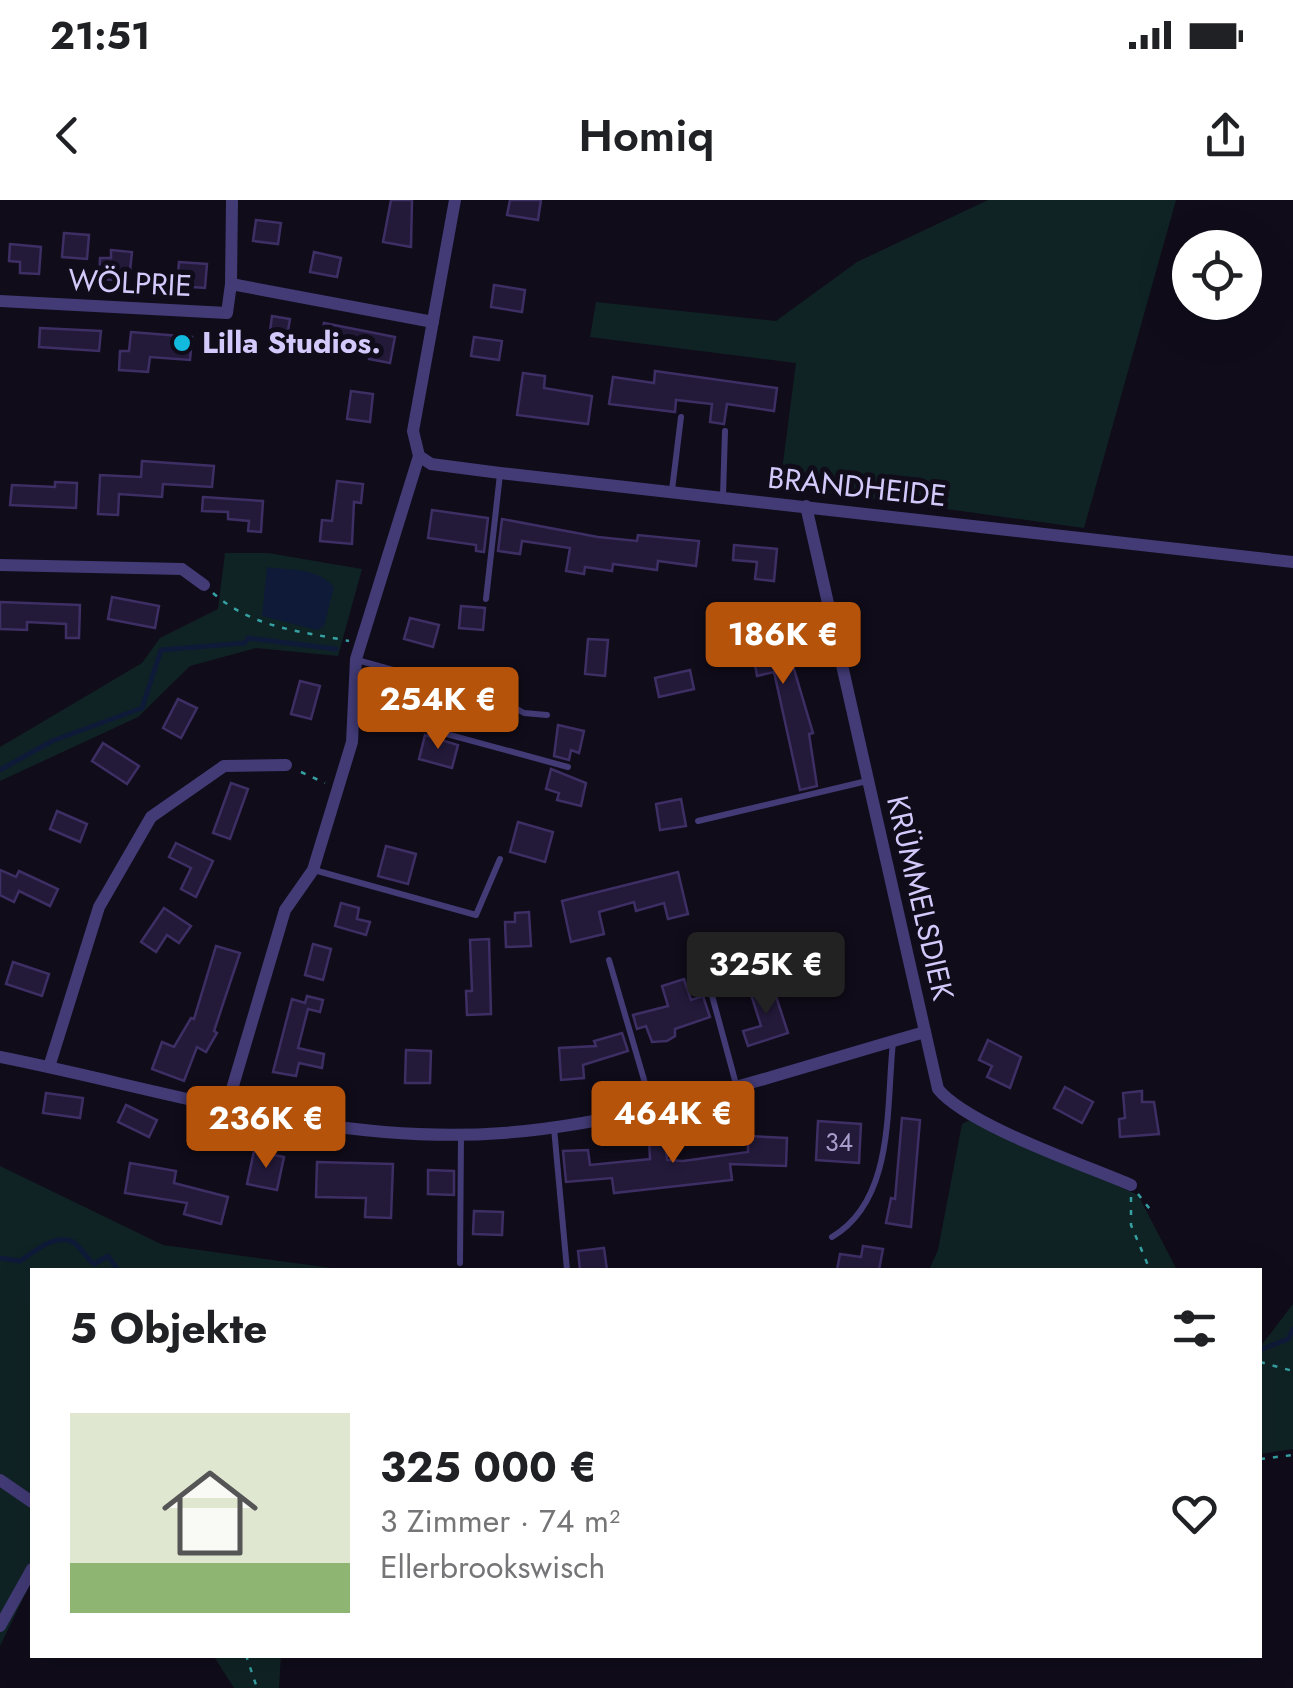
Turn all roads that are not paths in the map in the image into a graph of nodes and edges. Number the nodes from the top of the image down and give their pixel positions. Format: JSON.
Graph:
{"nodes":[{"id":1,"x":232,"y":200,"type":"edge"},
{"id":2,"x":455,"y":200,"type":"edge"},
{"id":3,"x":232,"y":284,"type":"junction"},
{"id":4,"x":0,"y":300,"type":"edge"},
{"id":5,"x":433,"y":322,"type":"junction"},
{"id":6,"x":681,"y":416,"type":"dead end"},
{"id":7,"x":724,"y":431,"type":"dead end"},
{"id":8,"x":419,"y":456,"type":"junction"},
{"id":9,"x":500,"y":473,"type":"junction"},
{"id":10,"x":672,"y":492,"type":"junction"},
{"id":11,"x":723,"y":497,"type":"junction"},
{"id":12,"x":806,"y":506,"type":"junction"},
{"id":13,"x":1293,"y":562,"type":"edge"},
{"id":14,"x":0,"y":565,"type":"edge"},
{"id":15,"x":204,"y":585,"type":"road end"},
{"id":16,"x":486,"y":599,"type":"dead end"},
{"id":17,"x":356,"y":659,"type":"junction"},
{"id":18,"x":354,"y":702,"type":"junction"},
{"id":19,"x":547,"y":715,"type":"dead end"},
{"id":20,"x":286,"y":765,"type":"road end"},
{"id":21,"x":568,"y":768,"type":"dead end"},
{"id":22,"x":868,"y":781,"type":"junction"},
{"id":23,"x":698,"y":821,"type":"dead end"},
{"id":24,"x":500,"y":859,"type":"dead end"},
{"id":25,"x":313,"y":870,"type":"junction"},
{"id":26,"x":701,"y":955,"type":"dead end"},
{"id":27,"x":609,"y":960,"type":"dead end"},
{"id":28,"x":925,"y":1032,"type":"junction"},
{"id":29,"x":893,"y":1041,"type":"junction"},
{"id":30,"x":0,"y":1058,"type":"edge"},
{"id":31,"x":49,"y":1067,"type":"junction"},
{"id":32,"x":736,"y":1084,"type":"junction"},
{"id":33,"x":227,"y":1106,"type":"junction"},
{"id":34,"x":652,"y":1107,"type":"junction"},
{"id":35,"x":554,"y":1127,"type":"junction"},
{"id":36,"x":461,"y":1134,"type":"junction"},
{"id":37,"x":1131,"y":1186,"type":"road end"},
{"id":38,"x":832,"y":1237,"type":"dead end"},
{"id":39,"x":460,"y":1263,"type":"dead end"},
{"id":40,"x":566,"y":1268,"type":"edge"},
{"id":41,"x":0,"y":1480,"type":"edge"},
{"id":42,"x":30,"y":1501,"type":"edge"},
{"id":43,"x":30,"y":1573,"type":"edge"},
{"id":44,"x":0,"y":1626,"type":"edge"}],
"edges":[{"from":1,"to":3,"type":"street","name":"WÖLPRIE"},
{"from":2,"to":5,"type":"street"},
{"from":3,"to":4,"type":"street","name":"WÖLPRIE"},
{"from":3,"to":5,"type":"street","name":"WÖLPRIE"},
{"from":5,"to":8,"type":"street"},
{"from":6,"to":10,"type":"lane"},
{"from":7,"to":11,"type":"lane"},
{"from":8,"to":9,"type":"street","name":"BRANDHEIDE"},
{"from":8,"to":17,"type":"street"},
{"from":9,"to":10,"type":"street","name":"BRANDHEIDE"},
{"from":9,"to":16,"type":"lane"},
{"from":10,"to":11,"type":"street","name":"BRANDHEIDE"},
{"from":11,"to":12,"type":"street","name":"BRANDHEIDE"},
{"from":12,"to":13,"type":"street","name":"BRANDHEIDE"},
{"from":12,"to":22,"type":"street","name":"KRÜMMELSDIEK"},
{"from":14,"to":15,"type":"street"},
{"from":17,"to":18,"type":"street"},
{"from":17,"to":19,"type":"lane"},
{"from":18,"to":21,"type":"lane"},
{"from":18,"to":25,"type":"street"},
{"from":20,"to":31,"type":"street"},
{"from":22,"to":23,"type":"lane"},
{"from":22,"to":28,"type":"street","name":"KRÜMMELSDIEK"},
{"from":24,"to":25,"type":"lane"},
{"from":25,"to":33,"type":"street"},
{"from":26,"to":32,"type":"lane"},
{"from":27,"to":34,"type":"lane"},
{"from":28,"to":29,"type":"street"},
{"from":28,"to":37,"type":"street","name":"KRÜMMELSDIEK"},
{"from":29,"to":32,"type":"street"},
{"from":29,"to":38,"type":"lane"},
{"from":30,"to":31,"type":"street"},
{"from":31,"to":33,"type":"street"},
{"from":32,"to":34,"type":"street"},
{"from":33,"to":36,"type":"street"},
{"from":34,"to":35,"type":"street"},
{"from":35,"to":36,"type":"street"},
{"from":35,"to":40,"type":"lane"},
{"from":36,"to":39,"type":"lane"},
{"from":41,"to":42,"type":"street"},
{"from":43,"to":44,"type":"street"}]}
